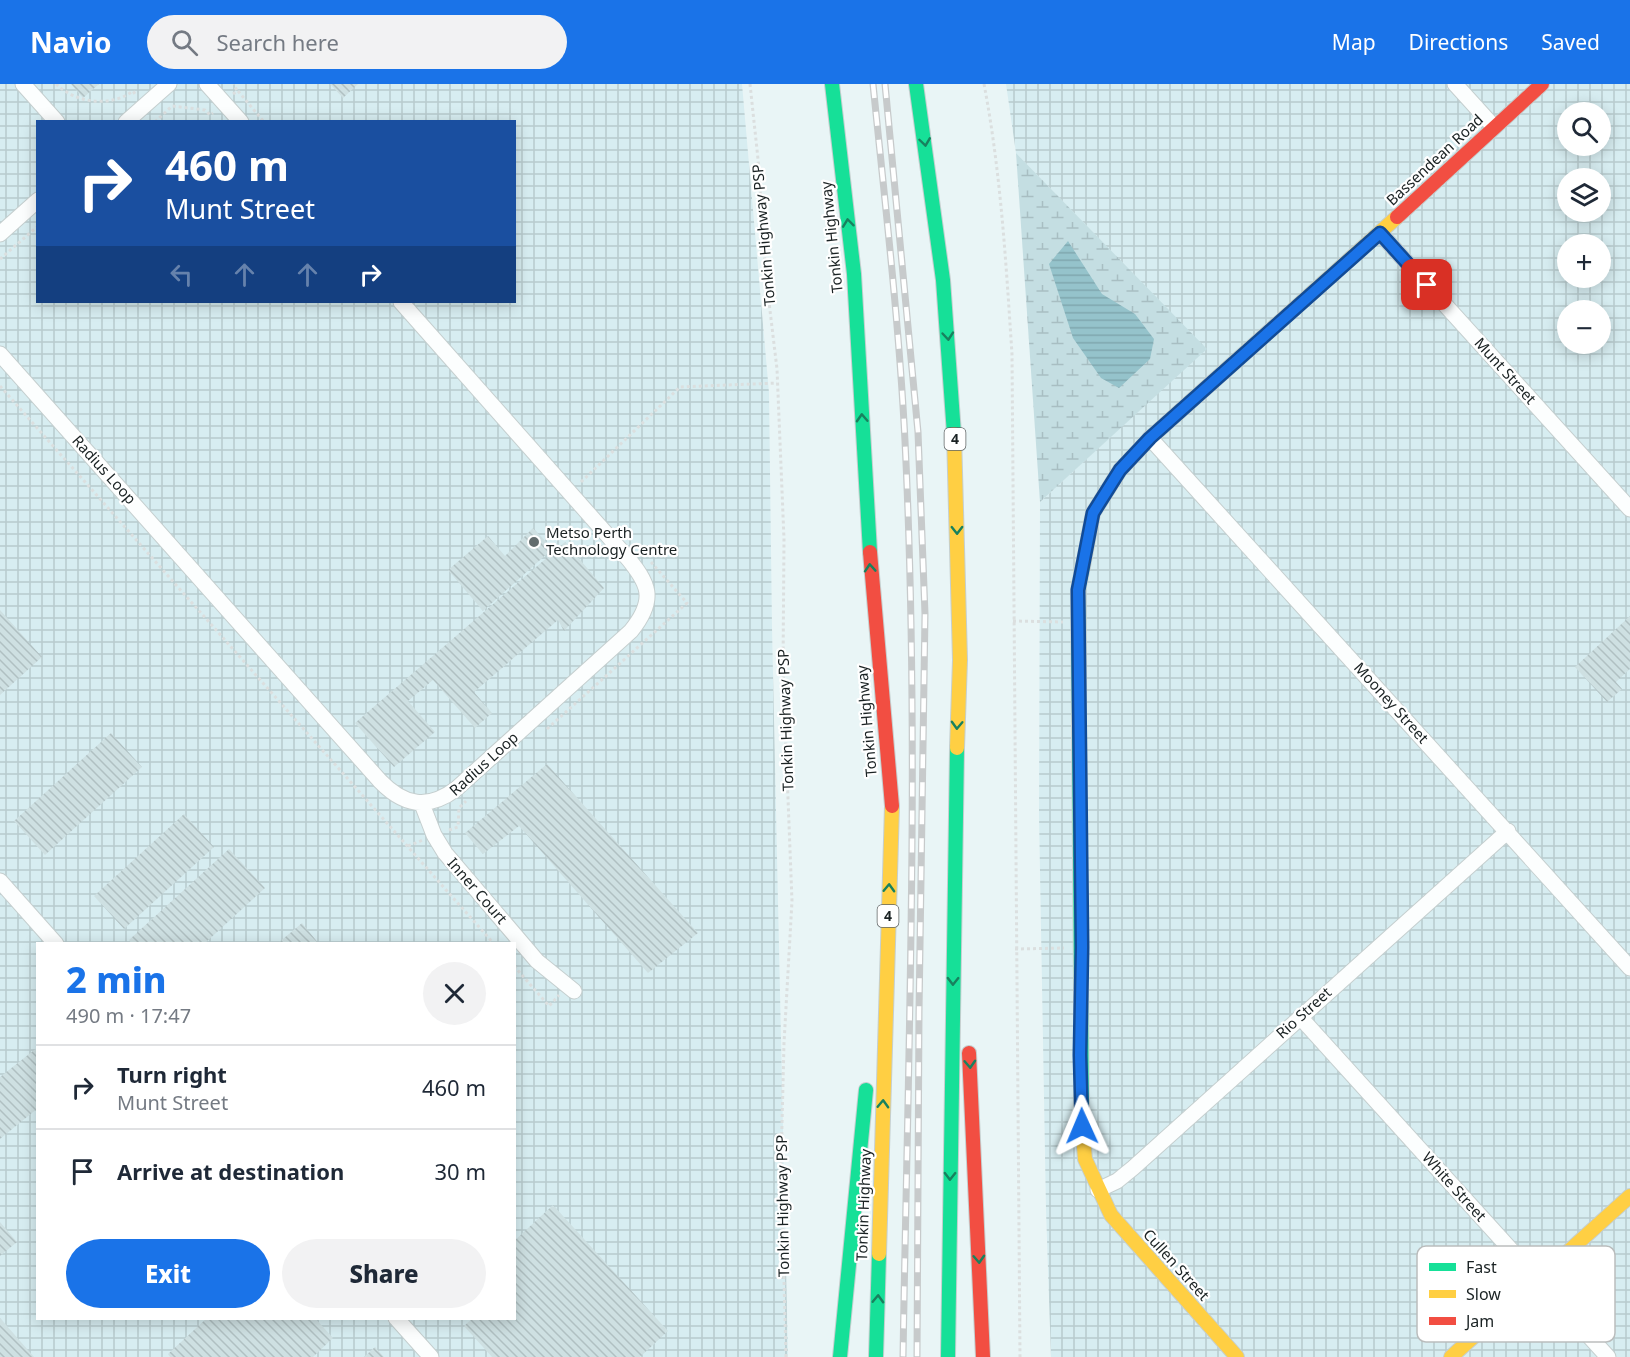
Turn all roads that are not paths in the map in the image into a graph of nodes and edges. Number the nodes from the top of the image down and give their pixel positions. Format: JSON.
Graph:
{"nodes":[{"id":1,"x":23,"y":84,"type":"edge"},
{"id":2,"x":169,"y":84,"type":"edge"},
{"id":3,"x":207,"y":84,"type":"edge"},
{"id":4,"x":832,"y":84,"type":"edge"},
{"id":5,"x":916,"y":84,"type":"edge"},
{"id":6,"x":1455,"y":84,"type":"edge"},
{"id":7,"x":1542,"y":84,"type":"edge"},
{"id":8,"x":55,"y":120,"type":"edge"},
{"id":9,"x":128,"y":120,"type":"edge"},
{"id":10,"x":239,"y":120,"type":"edge"},
{"id":11,"x":1494,"y":127,"type":"junction"},
{"id":12,"x":36,"y":202,"type":"edge"},
{"id":13,"x":1380,"y":233,"type":"junction"},
{"id":14,"x":0,"y":234,"type":"edge"},
{"id":15,"x":402,"y":303,"type":"edge"},
{"id":16,"x":0,"y":354,"type":"edge"},
{"id":17,"x":1150,"y":438,"type":"junction"},
{"id":18,"x":1630,"y":509,"type":"edge"},
{"id":19,"x":872,"y":593,"type":"junction"},
{"id":20,"x":876,"y":784,"type":"dead end"},
{"id":21,"x":955,"y":796,"type":"junction"},
{"id":22,"x":422,"y":804,"type":"junction"},
{"id":23,"x":1508,"y":831,"type":"junction"},
{"id":24,"x":0,"y":881,"type":"edge"},
{"id":25,"x":876,"y":887,"type":"dead end"},
{"id":26,"x":54,"y":942,"type":"edge"},
{"id":27,"x":1630,"y":968,"type":"edge"},
{"id":28,"x":570,"y":989,"type":"road end"},
{"id":29,"x":967,"y":1017,"type":"dead end"},
{"id":30,"x":1300,"y":1017,"type":"junction"},
{"id":31,"x":969,"y":1040,"type":"dead end"},
{"id":32,"x":871,"y":1050,"type":"dead end"},
{"id":33,"x":867,"y":1082,"type":"dead end"},
{"id":34,"x":1098,"y":1190,"type":"junction"},
{"id":35,"x":1630,"y":1196,"type":"edge"},
{"id":36,"x":1507,"y":1246,"type":"edge"},
{"id":37,"x":1574,"y":1246,"type":"edge"},
{"id":38,"x":398,"y":1320,"type":"edge"},
{"id":39,"x":1467,"y":1342,"type":"edge"},
{"id":40,"x":1594,"y":1342,"type":"edge"},
{"id":41,"x":431,"y":1357,"type":"edge"},
{"id":42,"x":840,"y":1357,"type":"edge"},
{"id":43,"x":876,"y":1357,"type":"edge"},
{"id":44,"x":948,"y":1357,"type":"edge"},
{"id":45,"x":983,"y":1357,"type":"edge"},
{"id":46,"x":1237,"y":1357,"type":"edge"},
{"id":47,"x":1450,"y":1357,"type":"edge"},
{"id":48,"x":1608,"y":1357,"type":"edge"}],
"edges":[{"from":1,"to":8,"type":"street"},
{"from":2,"to":9,"type":"street"},
{"from":3,"to":10,"type":"street"},
{"from":19,"to":4,"type":"main road","name":"Tonkin Highway","number":"4","one_way":true},
{"from":5,"to":21,"type":"main road","number":"4","one_way":true},
{"from":6,"to":11,"type":"street"},
{"from":7,"to":11,"type":"main road","name":"Bassendean Road"},
{"from":11,"to":13,"type":"main road","name":"Bassendean Road"},
{"from":12,"to":14,"type":"street"},
{"from":13,"to":17,"type":"main road","name":"Bassendean Road"},
{"from":13,"to":18,"type":"street","name":"Munt Street"},
{"from":15,"to":22,"type":"street","name":"Radius Loop"},
{"from":16,"to":22,"type":"street","name":"Radius Loop"},
{"from":17,"to":23,"type":"street","name":"Mooney Street"},
{"from":17,"to":34,"type":"main road","name":"Bassendean Road"},
{"from":19,"to":20,"type":"main road"},
{"from":43,"to":19,"type":"main road","name":"Tonkin Highway","number":"4","one_way":true},
{"from":21,"to":29,"type":"main road"},
{"from":21,"to":44,"type":"main road","number":"4","one_way":true},
{"from":22,"to":28,"type":"street","name":"Inner Court"},
{"from":23,"to":27,"type":"street","name":"Mooney Street"},
{"from":23,"to":30,"type":"street","name":"Rio Street"},
{"from":24,"to":26,"type":"street"},
{"from":25,"to":32,"type":"main road"},
{"from":30,"to":34,"type":"street","name":"Rio Street"},
{"from":30,"to":36,"type":"street","name":"White Street"},
{"from":31,"to":45,"type":"main road","one_way":true},
{"from":33,"to":42,"type":"main road"},
{"from":34,"to":46,"type":"main road","name":"Cullen Street"},
{"from":35,"to":37,"type":"main road"},
{"from":38,"to":41,"type":"street"},
{"from":39,"to":47,"type":"main road"},
{"from":40,"to":48,"type":"street","name":"White Street"}]}
